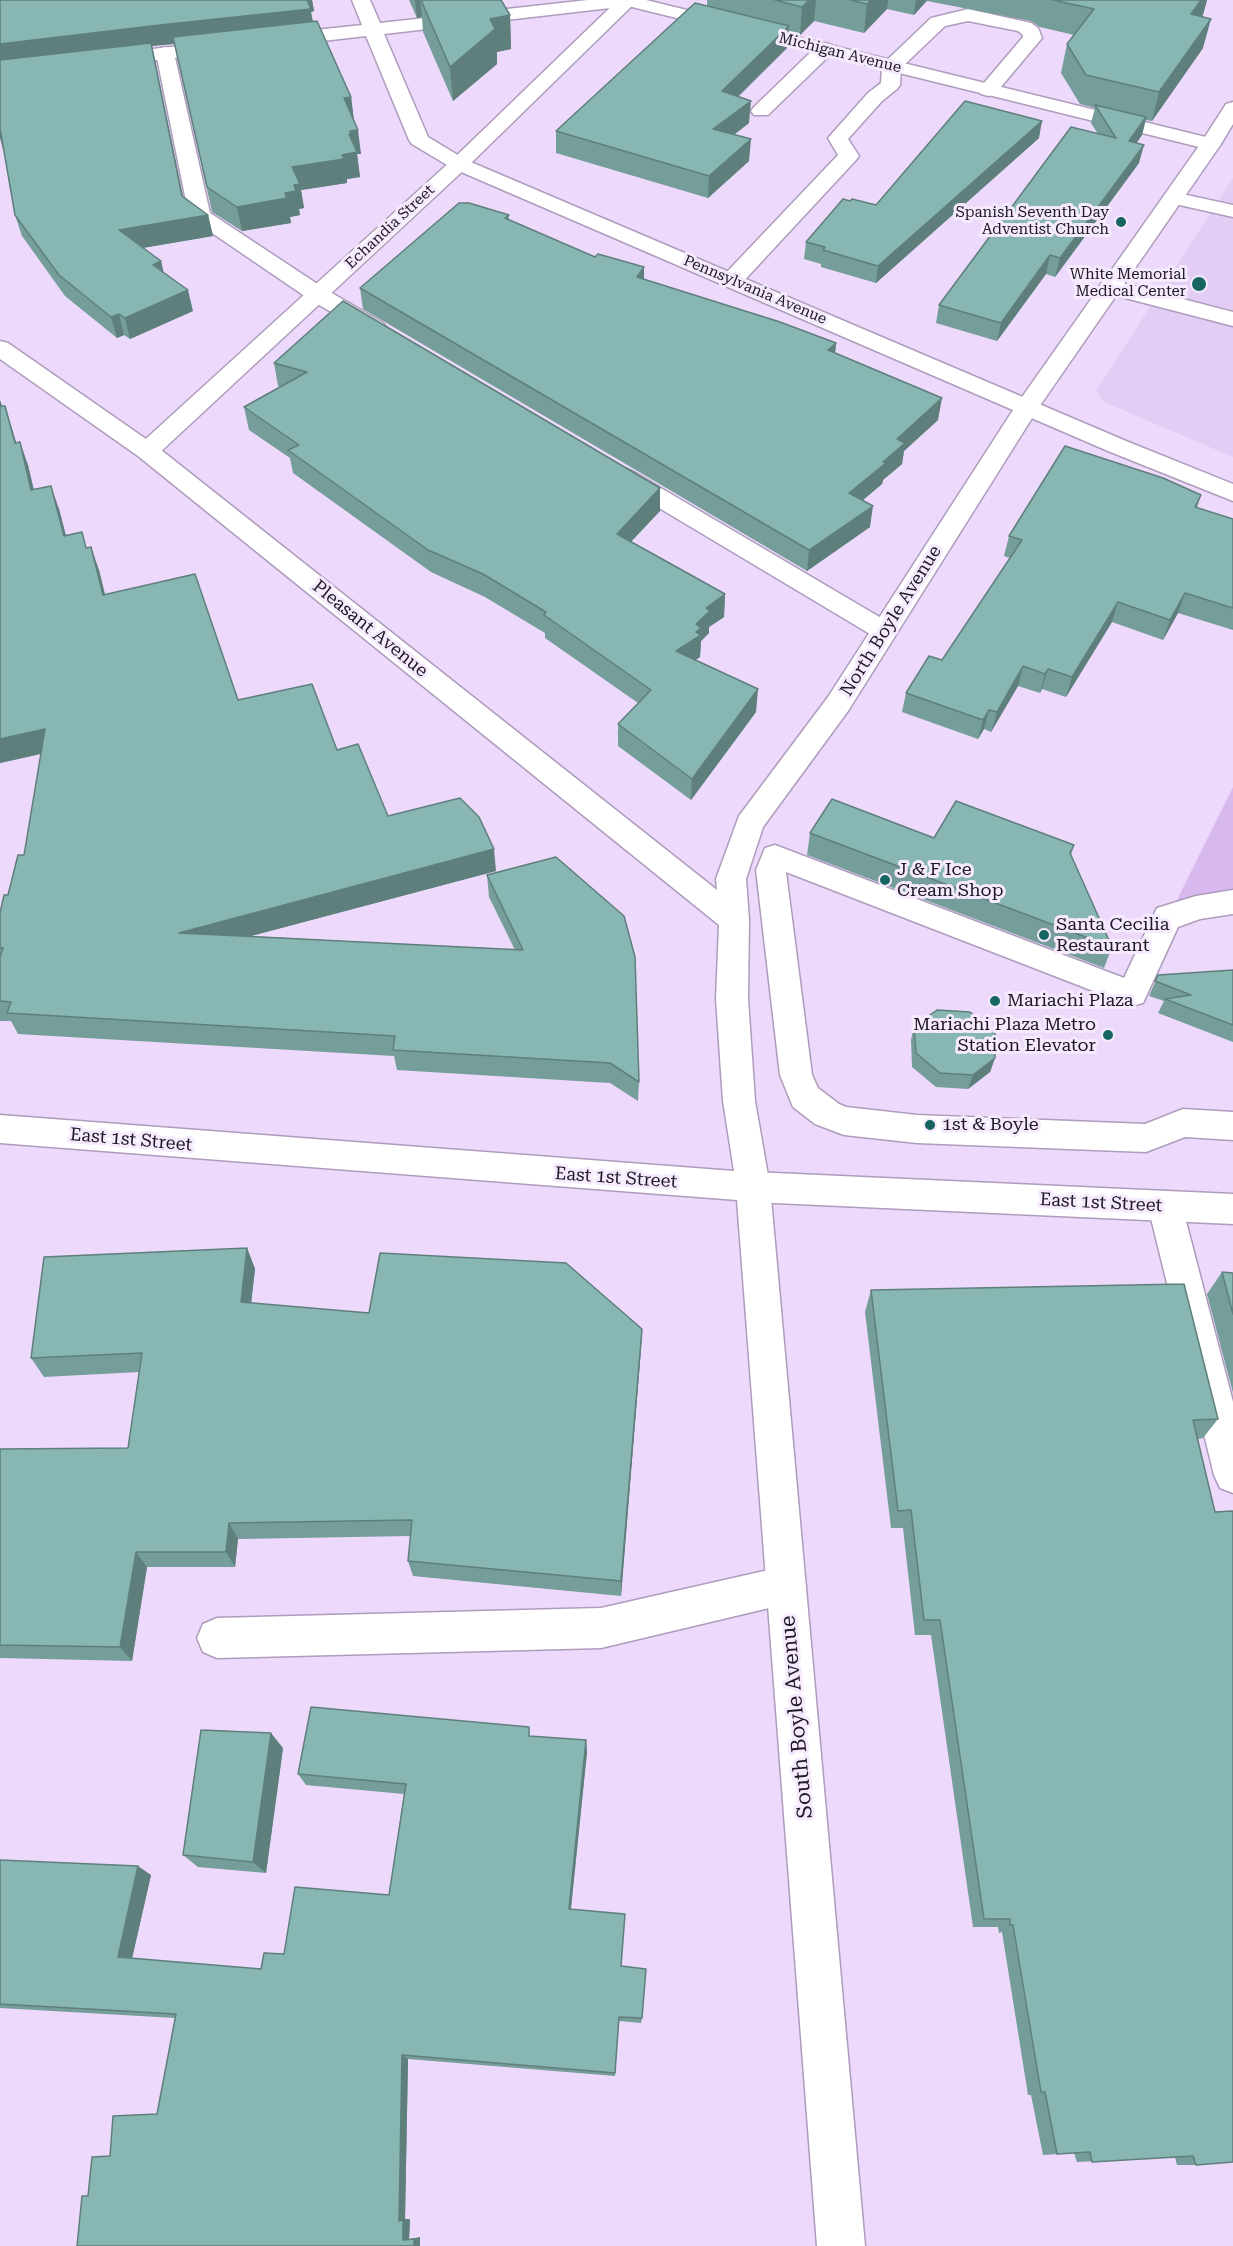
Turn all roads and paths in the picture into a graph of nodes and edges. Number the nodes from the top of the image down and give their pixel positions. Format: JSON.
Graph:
{"nodes":[{"id":1,"x":361,"y":0,"type":"edge"},
{"id":2,"x":629,"y":1,"type":"edge"},
{"id":3,"x":372,"y":29,"type":"junction"},
{"id":4,"x":825,"y":50,"type":"junction"},
{"id":5,"x":165,"y":53,"type":"junction"},
{"id":6,"x":94,"y":62,"type":"edge"},
{"id":7,"x":892,"y":66,"type":"junction"},
{"id":8,"x":988,"y":90,"type":"junction"},
{"id":9,"x":1233,"y":108,"type":"edge"},
{"id":10,"x":761,"y":111,"type":"dead end"},
{"id":11,"x":1211,"y":144,"type":"junction"},
{"id":12,"x":459,"y":164,"type":"junction"},
{"id":13,"x":1173,"y":198,"type":"junction"},
{"id":14,"x":1233,"y":211,"type":"edge"},
{"id":15,"x":732,"y":280,"type":"junction"},
{"id":16,"x":1110,"y":287,"type":"junction"},
{"id":17,"x":317,"y":294,"type":"junction"},
{"id":18,"x":1233,"y":318,"type":"edge"},
{"id":19,"x":398,"y":342,"type":"edge"},
{"id":20,"x":0,"y":348,"type":"edge"},
{"id":21,"x":1027,"y":407,"type":"junction"},
{"id":22,"x":147,"y":451,"type":"junction"},
{"id":23,"x":601,"y":463,"type":"edge"},
{"id":24,"x":1233,"y":493,"type":"edge"},
{"id":25,"x":885,"y":631,"type":"junction"},
{"id":26,"x":1233,"y":902,"type":"edge"},
{"id":27,"x":734,"y":920,"type":"junction"},
{"id":28,"x":1233,"y":1126,"type":"edge"},
{"id":29,"x":0,"y":1129,"type":"edge"},
{"id":30,"x":753,"y":1187,"type":"junction"},
{"id":31,"x":1165,"y":1206,"type":"junction"},
{"id":32,"x":1233,"y":1209,"type":"edge"},
{"id":33,"x":1233,"y":1475,"type":"edge"},
{"id":34,"x":786,"y":1585,"type":"junction"},
{"id":35,"x":217,"y":1638,"type":"dead end"},
{"id":36,"x":841,"y":2246,"type":"edge"}],
"edges":[{"from":1,"to":3,"type":"street","name":"Pennsylvania Avenue"},
{"from":2,"to":3,"type":"street","name":"Michigan Avenue"},
{"from":2,"to":4,"type":"street","name":"Michigan Avenue"},
{"from":2,"to":12,"type":"street","name":"Echandia Street"},
{"from":3,"to":5,"type":"street","name":"Michigan Avenue"},
{"from":3,"to":12,"type":"street","name":"Pennsylvania Avenue"},
{"from":4,"to":7,"type":"street","name":"Michigan Avenue"},
{"from":4,"to":10,"type":"street"},
{"from":5,"to":6,"type":"street","name":"Michigan Avenue"},
{"from":5,"to":17,"type":"street"},
{"from":7,"to":8,"type":"street","name":"Michigan Avenue"},
{"from":7,"to":8,"type":"street"},
{"from":7,"to":15,"type":"street"},
{"from":8,"to":11,"type":"street","name":"Michigan Avenue"},
{"from":9,"to":11,"type":"street","name":"North Boyle Avenue"},
{"from":11,"to":13,"type":"street","name":"North Boyle Avenue"},
{"from":12,"to":15,"type":"street","name":"Pennsylvania Avenue"},
{"from":12,"to":17,"type":"street","name":"Echandia Street"},
{"from":13,"to":14,"type":"street"},
{"from":13,"to":16,"type":"street","name":"North Boyle Avenue"},
{"from":15,"to":21,"type":"street","name":"Pennsylvania Avenue"},
{"from":16,"to":18,"type":"street"},
{"from":16,"to":21,"type":"street","name":"North Boyle Avenue"},
{"from":17,"to":19,"type":"street"},
{"from":17,"to":22,"type":"street","name":"Echandia Street"},
{"from":20,"to":22,"type":"street","name":"Pleasant Avenue"},
{"from":21,"to":24,"type":"street","name":"Pennsylvania Avenue"},
{"from":21,"to":25,"type":"street","name":"North Boyle Avenue"},
{"from":22,"to":27,"type":"street","name":"Pleasant Avenue"},
{"from":23,"to":25,"type":"street"},
{"from":25,"to":27,"type":"street","name":"North Boyle Avenue"},
{"from":26,"to":28,"type":"street"},
{"from":27,"to":30,"type":"street","name":"North Boyle Avenue"},
{"from":29,"to":30,"type":"street","name":"East 1st Street"},
{"from":30,"to":31,"type":"street","name":"East 1st Street"},
{"from":30,"to":34,"type":"street","name":"South Boyle Avenue"},
{"from":31,"to":32,"type":"street","name":"East 1st Street"},
{"from":31,"to":33,"type":"street"},
{"from":34,"to":35,"type":"street"},
{"from":34,"to":36,"type":"street","name":"South Boyle Avenue"}]}
